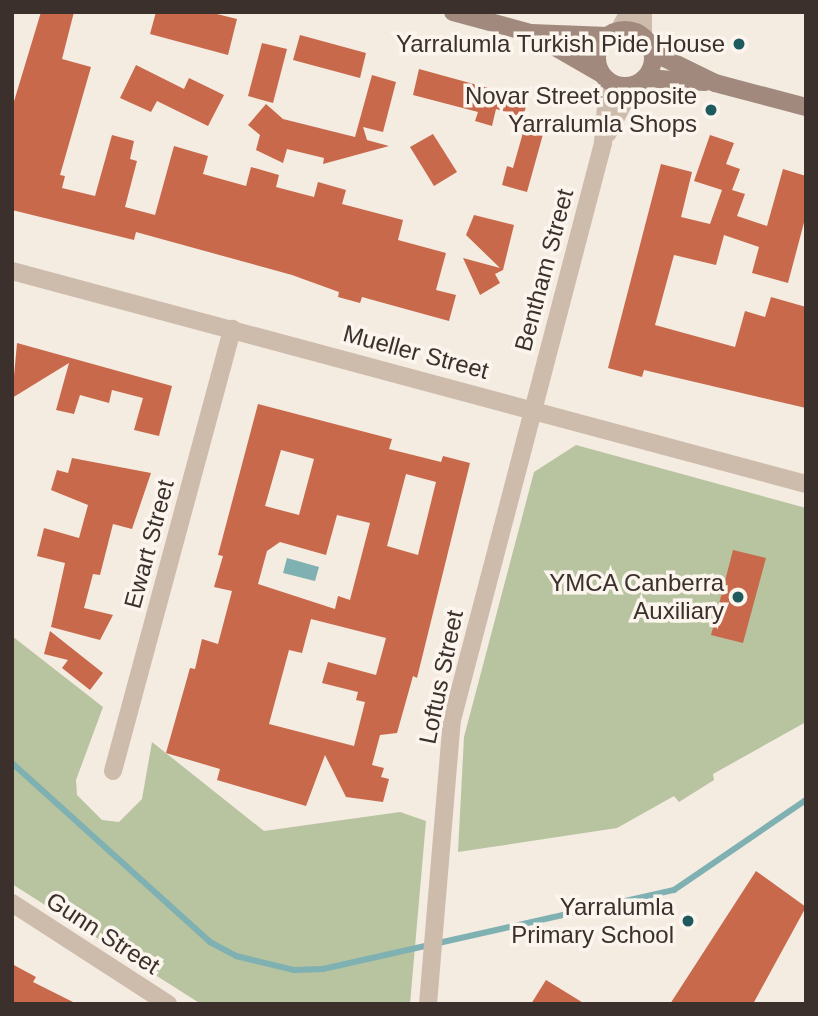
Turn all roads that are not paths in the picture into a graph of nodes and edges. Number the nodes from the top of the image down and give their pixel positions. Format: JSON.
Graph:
{"nodes":[{"id":1,"x":453,"y":12,"type":"edge"},
{"id":2,"x":629,"y":12,"type":"edge"},
{"id":3,"x":643,"y":12,"type":"edge"},
{"id":4,"x":531,"y":33,"type":"junction"},
{"id":5,"x":614,"y":33,"type":"junction"},
{"id":6,"x":643,"y":36,"type":"junction"},
{"id":7,"x":652,"y":52,"type":"junction"},
{"id":8,"x":604,"y":77,"type":"junction"},
{"id":9,"x":638,"y":82,"type":"junction"},
{"id":10,"x":715,"y":83,"type":"junction"},
{"id":11,"x":806,"y":107,"type":"edge"},
{"id":12,"x":603,"y":143,"type":"junction"},
{"id":13,"x":12,"y":271,"type":"edge"},
{"id":14,"x":232,"y":328,"type":"junction"},
{"id":15,"x":533,"y":409,"type":"junction"},
{"id":16,"x":806,"y":484,"type":"edge"},
{"id":17,"x":113,"y":771,"type":"dead end"},
{"id":18,"x":12,"y":903,"type":"edge"},
{"id":19,"x":168,"y":1004,"type":"edge"},
{"id":20,"x":428,"y":1004,"type":"edge"}],
"edges":[{"from":1,"to":4,"type":"main road"},
{"from":2,"to":5,"type":"street"},
{"from":3,"to":6,"type":"street"},
{"from":4,"to":5,"type":"main road"},
{"from":4,"to":8,"type":"main road"},
{"from":5,"to":6,"type":"main road"},
{"from":5,"to":8,"type":"main road"},
{"from":6,"to":7,"type":"main road"},
{"from":7,"to":9,"type":"main road"},
{"from":7,"to":10,"type":"main road"},
{"from":8,"to":9,"type":"main road"},
{"from":8,"to":12,"type":"street","name":"Bentham Street"},
{"from":9,"to":10,"type":"main road"},
{"from":9,"to":12,"type":"street","name":"Bentham Street"},
{"from":10,"to":11,"type":"main road"},
{"from":12,"to":15,"type":"street","name":"Bentham Street"},
{"from":13,"to":14,"type":"street","name":"Mueller Street"},
{"from":14,"to":15,"type":"street","name":"Mueller Street"},
{"from":14,"to":17,"type":"street","name":"Ewart Street"},
{"from":15,"to":16,"type":"street","name":"Mueller Street"},
{"from":15,"to":20,"type":"street","name":"Loftus Street"},
{"from":18,"to":19,"type":"street","name":"Gunn Street"}]}
